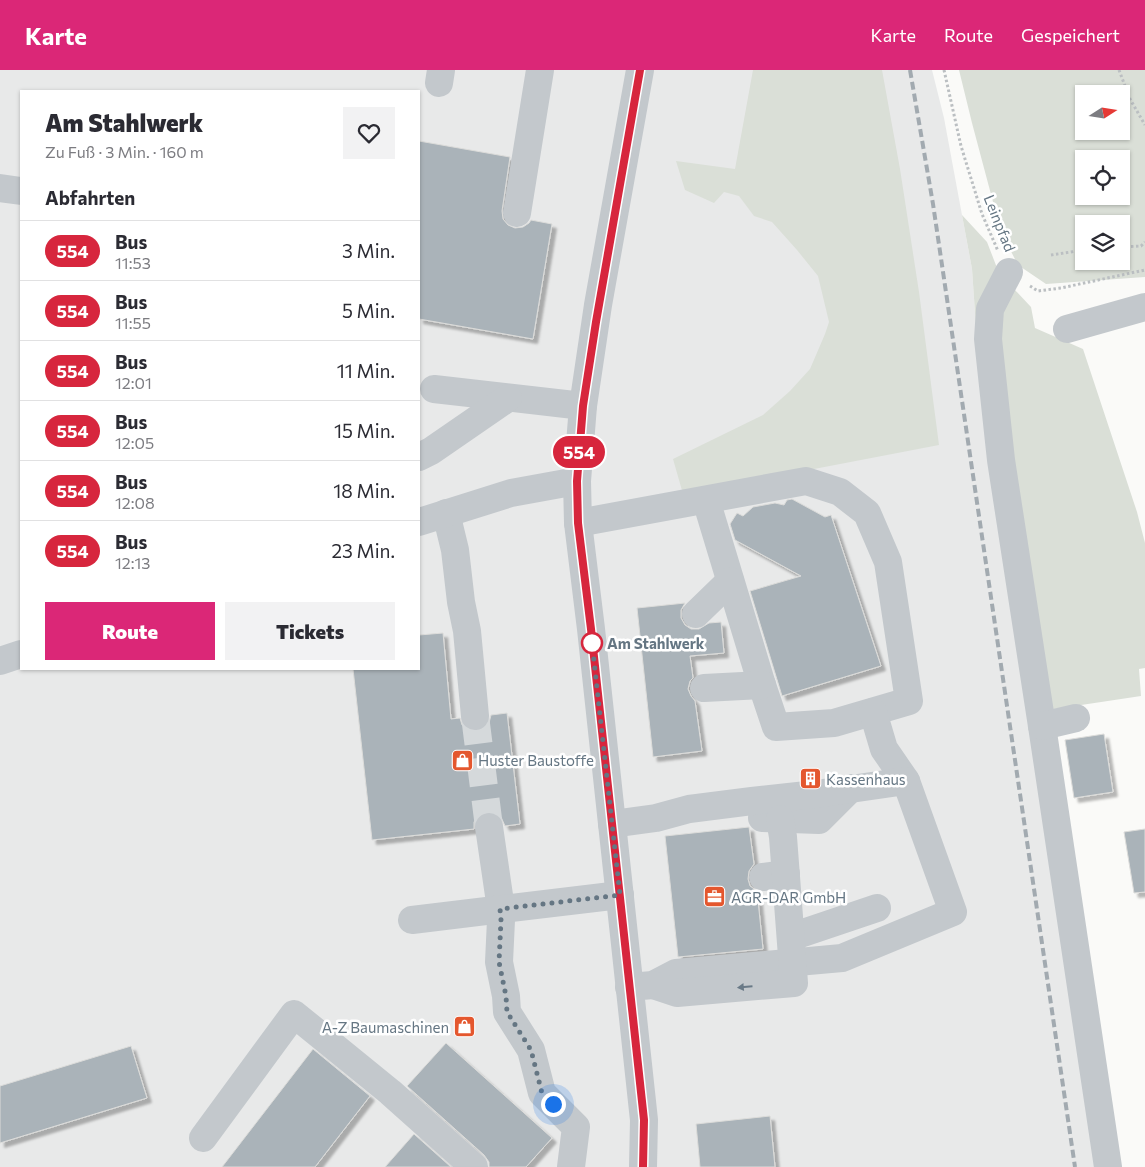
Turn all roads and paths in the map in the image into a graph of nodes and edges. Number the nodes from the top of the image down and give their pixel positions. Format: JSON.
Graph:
{"nodes":[{"id":1,"x":540,"y":70,"type":"edge"},
{"id":2,"x":640,"y":70,"type":"edge"},
{"id":3,"x":944,"y":70,"type":"edge"},
{"id":4,"x":1119,"y":70,"type":"edge"},
{"id":5,"x":1145,"y":125,"type":"edge"},
{"id":6,"x":0,"y":188,"type":"edge"},
{"id":7,"x":20,"y":191,"type":"edge"},
{"id":8,"x":517,"y":212,"type":"dead end"},
{"id":9,"x":1145,"y":242,"type":"edge"},
{"id":10,"x":1130,"y":247,"type":"edge"},
{"id":11,"x":1075,"y":251,"type":"edge"},
{"id":12,"x":1051,"y":255,"type":"dead end"},
{"id":13,"x":1145,"y":270,"type":"edge"},
{"id":14,"x":1009,"y":272,"type":"junction"},
{"id":15,"x":1145,"y":307,"type":"edge"},
{"id":16,"x":1067,"y":329,"type":"dead end"},
{"id":17,"x":434,"y":389,"type":"dead end"},
{"id":18,"x":508,"y":398,"type":"junction"},
{"id":19,"x":583,"y":406,"type":"junction"},
{"id":20,"x":420,"y":456,"type":"edge"},
{"id":21,"x":577,"y":481,"type":"junction"},
{"id":22,"x":706,"y":500,"type":"junction"},
{"id":23,"x":446,"y":513,"type":"junction"},
{"id":24,"x":420,"y":522,"type":"edge"},
{"id":25,"x":578,"y":523,"type":"junction"},
{"id":26,"x":730,"y":581,"type":"junction"},
{"id":27,"x":696,"y":614,"type":"dead end"},
{"id":28,"x":20,"y":654,"type":"edge"},
{"id":29,"x":0,"y":661,"type":"edge"},
{"id":30,"x":762,"y":685,"type":"junction"},
{"id":31,"x":704,"y":688,"type":"dead end"},
{"id":32,"x":873,"y":712,"type":"junction"},
{"id":33,"x":475,"y":716,"type":"tunnel mouth"},
{"id":34,"x":1076,"y":718,"type":"dead end"},
{"id":35,"x":1042,"y":726,"type":"junction"},
{"id":36,"x":906,"y":781,"type":"junction"},
{"id":37,"x":851,"y":788,"type":"junction"},
{"id":38,"x":656,"y":818,"type":"junction"},
{"id":39,"x":780,"y":819,"type":"junction"},
{"id":40,"x":612,"y":824,"type":"junction"},
{"id":41,"x":489,"y":828,"type":"tunnel mouth"},
{"id":42,"x":620,"y":895,"type":"junction"},
{"id":43,"x":877,"y":908,"type":"dead end"},
{"id":44,"x":500,"y":909,"type":"junction"},
{"id":45,"x":412,"y":920,"type":"dead end"},
{"id":46,"x":788,"y":962,"type":"junction"},
{"id":47,"x":641,"y":986,"type":"junction"},
{"id":48,"x":203,"y":1138,"type":"dead end"},
{"id":49,"x":474,"y":1167,"type":"edge"},
{"id":50,"x":570,"y":1167,"type":"edge"},
{"id":51,"x":642,"y":1167,"type":"edge"},
{"id":52,"x":1108,"y":1167,"type":"edge"}],
"edges":[{"from":1,"to":8,"type":"street"},
{"from":2,"to":19,"type":"street"},
{"from":3,"to":14,"type":"path","name":"Leinpfad"},
{"from":4,"to":5,"type":"path"},
{"from":6,"to":7,"type":"street"},
{"from":9,"to":10,"type":"path"},
{"from":11,"to":12,"type":"path"},
{"from":13,"to":14,"type":"path","name":"Leinpfad"},
{"from":14,"to":35,"type":"street"},
{"from":15,"to":16,"type":"street"},
{"from":17,"to":18,"type":"street"},
{"from":18,"to":19,"type":"street"},
{"from":18,"to":20,"type":"street"},
{"from":19,"to":21,"type":"street"},
{"from":21,"to":23,"type":"street"},
{"from":21,"to":25,"type":"street"},
{"from":22,"to":25,"type":"street"},
{"from":22,"to":26,"type":"street"},
{"from":22,"to":32,"type":"street"},
{"from":23,"to":24,"type":"street"},
{"from":23,"to":33,"type":"street"},
{"from":25,"to":40,"type":"street"},
{"from":26,"to":27,"type":"street"},
{"from":26,"to":30,"type":"street"},
{"from":28,"to":29,"type":"street"},
{"from":30,"to":31,"type":"street"},
{"from":30,"to":32,"type":"street"},
{"from":32,"to":36,"type":"street"},
{"from":34,"to":35,"type":"street"},
{"from":35,"to":52,"type":"street"},
{"from":36,"to":37,"type":"street"},
{"from":36,"to":46,"type":"street"},
{"from":37,"to":38,"type":"street"},
{"from":37,"to":39,"type":"street"},
{"from":38,"to":39,"type":"street"},
{"from":38,"to":40,"type":"street"},
{"from":39,"to":46,"type":"street"},
{"from":40,"to":42,"type":"street"},
{"from":41,"to":44,"type":"street"},
{"from":42,"to":44,"type":"street"},
{"from":42,"to":47,"type":"street"},
{"from":43,"to":46,"type":"street"},
{"from":44,"to":45,"type":"street"},
{"from":44,"to":50,"type":"street"},
{"from":46,"to":47,"type":"street","one_way":true},
{"from":47,"to":51,"type":"street"},
{"from":48,"to":49,"type":"street"}]}
